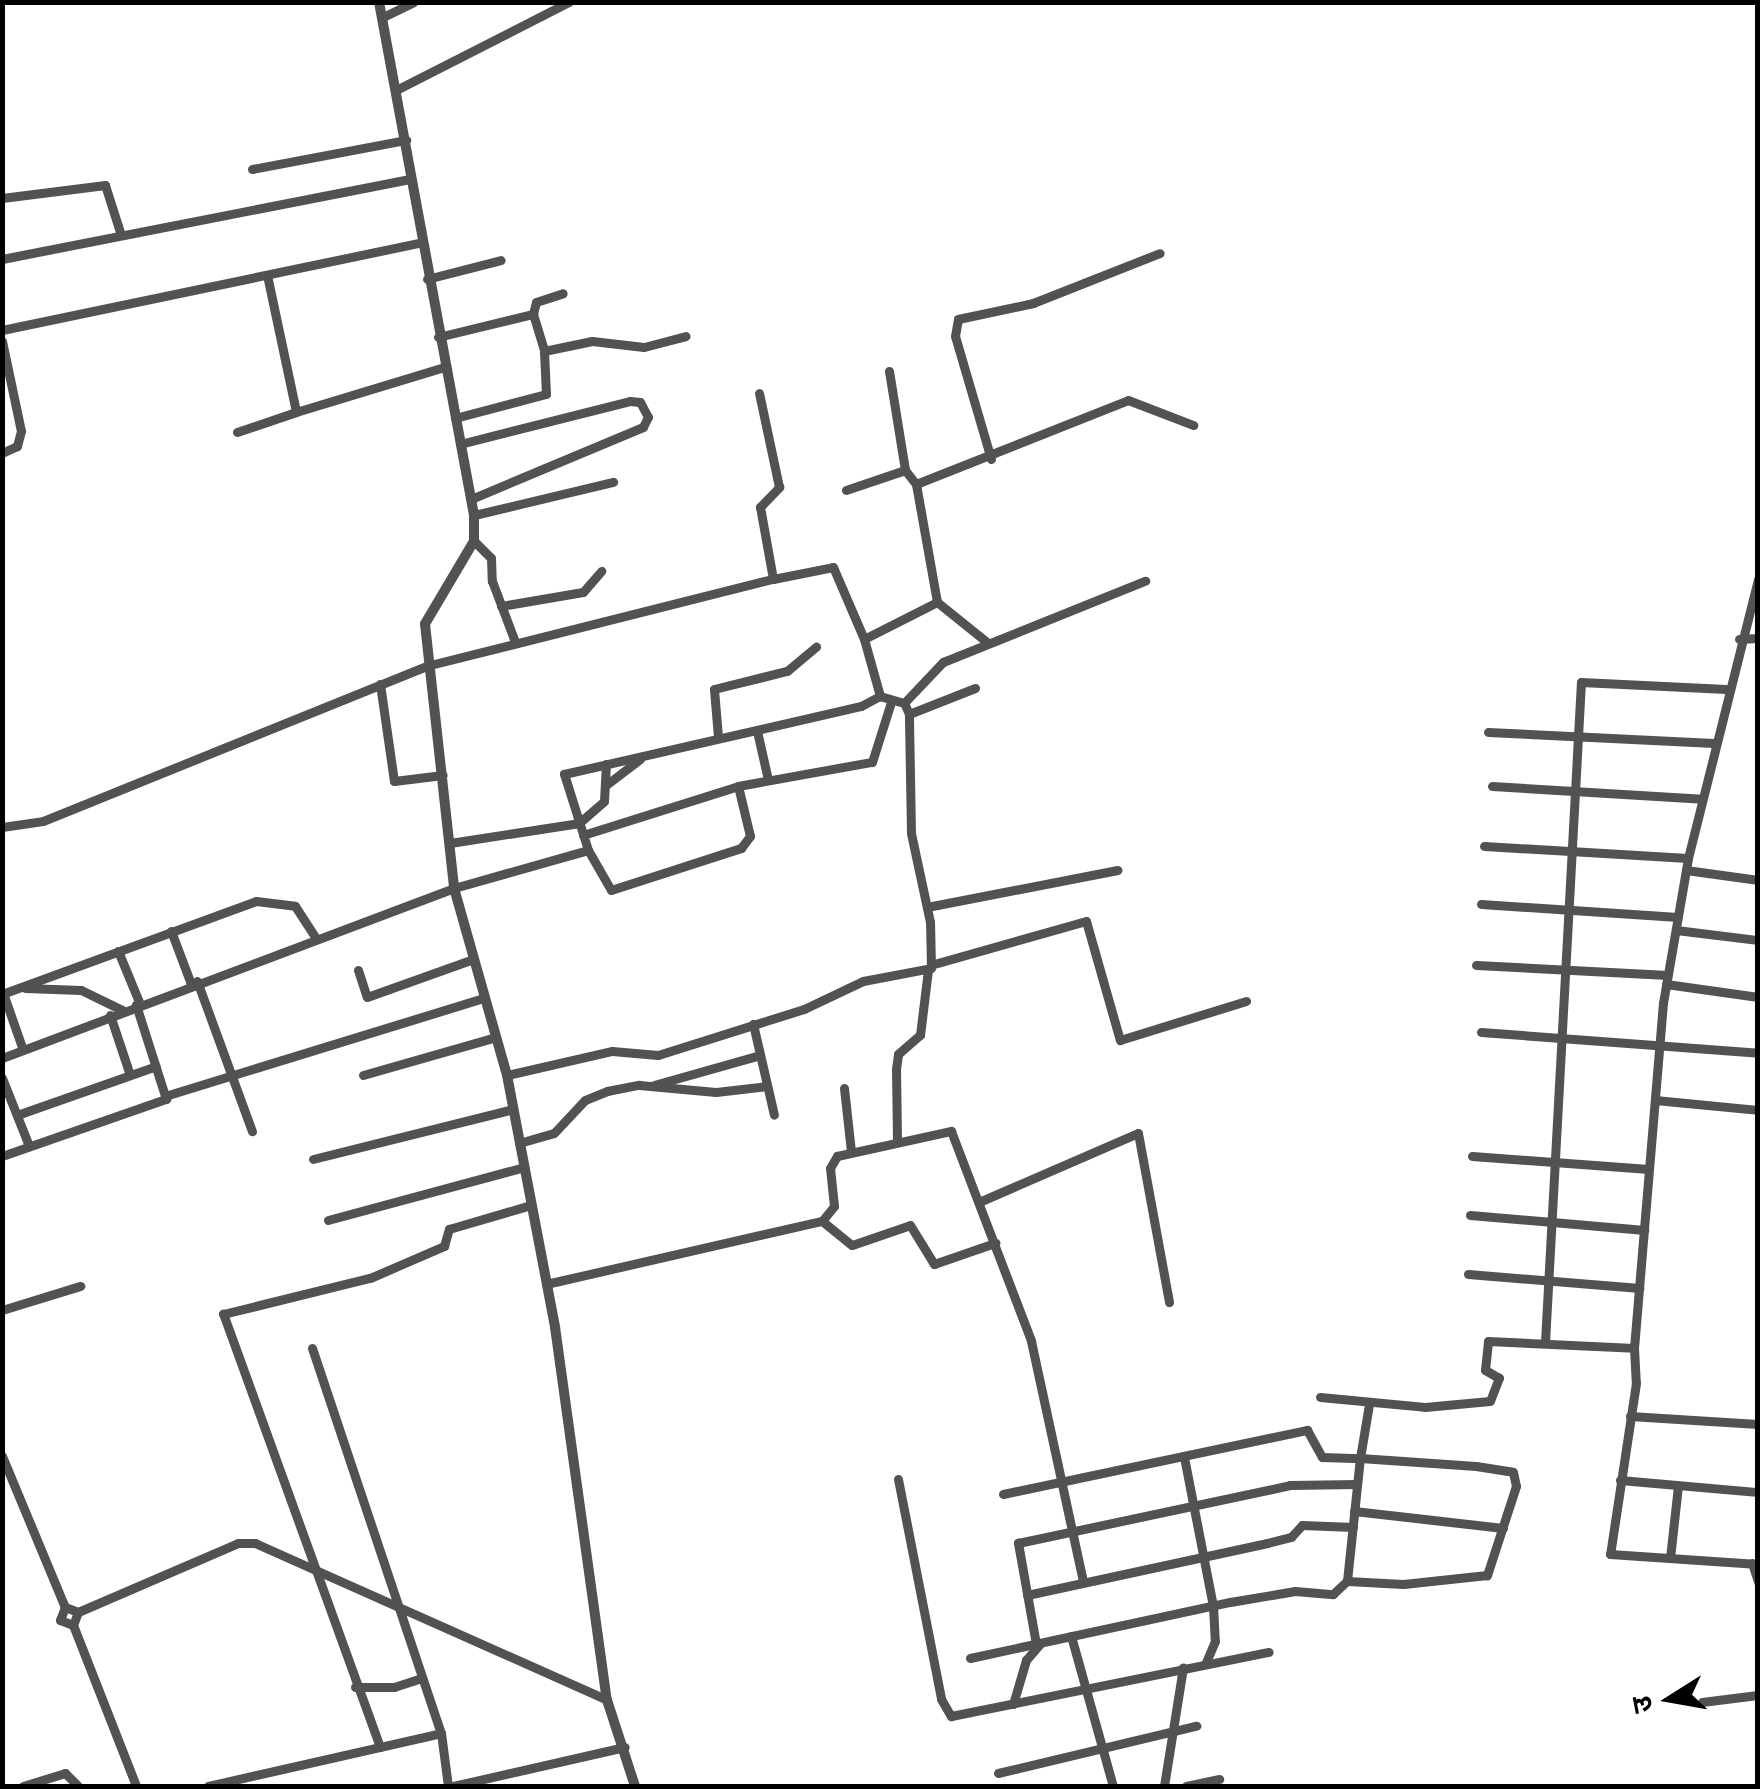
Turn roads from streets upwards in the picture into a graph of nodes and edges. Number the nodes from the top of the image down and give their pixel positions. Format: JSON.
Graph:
{"nodes":[{"id":1,"x":379,"y":2,"type":"edge"},
{"id":2,"x":414,"y":2,"type":"edge"},
{"id":3,"x":569,"y":2,"type":"edge"},
{"id":4,"x":383,"y":17,"type":"junction"},
{"id":5,"x":398,"y":89,"type":"junction"},
{"id":6,"x":406,"y":140,"type":"junction"},
{"id":7,"x":252,"y":169,"type":"dead end"},
{"id":8,"x":411,"y":179,"type":"junction"},
{"id":9,"x":2,"y":198,"type":"edge"},
{"id":10,"x":121,"y":235,"type":"junction"},
{"id":11,"x":420,"y":243,"type":"junction"},
{"id":12,"x":1160,"y":253,"type":"dead end"},
{"id":13,"x":2,"y":259,"type":"edge"},
{"id":14,"x":501,"y":260,"type":"dead end"},
{"id":15,"x":267,"y":275,"type":"junction"},
{"id":16,"x":426,"y":280,"type":"junction"},
{"id":17,"x":564,"y":293,"type":"dead end"},
{"id":18,"x":533,"y":314,"type":"junction"},
{"id":19,"x":2,"y":330,"type":"edge"},
{"id":20,"x":686,"y":336,"type":"dead end"},
{"id":21,"x":438,"y":338,"type":"junction"},
{"id":22,"x":2,"y":341,"type":"edge"},
{"id":23,"x":544,"y":351,"type":"junction"},
{"id":24,"x":444,"y":368,"type":"junction"},
{"id":25,"x":889,"y":372,"type":"dead end"},
{"id":26,"x":760,"y":393,"type":"dead end"},
{"id":27,"x":8,"y":398,"type":"edge"},
{"id":28,"x":296,"y":412,"type":"junction"},
{"id":29,"x":454,"y":418,"type":"junction"},
{"id":30,"x":1193,"y":425,"type":"dead end"},
{"id":31,"x":237,"y":432,"type":"dead end"},
{"id":32,"x":460,"y":444,"type":"junction"},
{"id":33,"x":2,"y":454,"type":"edge"},
{"id":34,"x":991,"y":459,"type":"junction"},
{"id":35,"x":904,"y":470,"type":"junction"},
{"id":36,"x":613,"y":482,"type":"dead end"},
{"id":37,"x":916,"y":484,"type":"junction"},
{"id":38,"x":846,"y":490,"type":"dead end"},
{"id":39,"x":471,"y":498,"type":"junction"},
{"id":40,"x":474,"y":515,"type":"junction"},
{"id":41,"x":474,"y":541,"type":"junction"},
{"id":42,"x":601,"y":571,"type":"dead end"},
{"id":43,"x":772,"y":579,"type":"junction"},
{"id":44,"x":1758,"y":580,"type":"edge"},
{"id":45,"x":1145,"y":581,"type":"dead end"},
{"id":46,"x":937,"y":602,"type":"junction"},
{"id":47,"x":501,"y":606,"type":"junction"},
{"id":48,"x":1758,"y":638,"type":"edge"},
{"id":49,"x":864,"y":639,"type":"junction"},
{"id":50,"x":1739,"y":640,"type":"junction"},
{"id":51,"x":515,"y":642,"type":"junction"},
{"id":52,"x":988,"y":643,"type":"junction"},
{"id":53,"x":816,"y":647,"type":"dead end"},
{"id":54,"x":430,"y":665,"type":"junction"},
{"id":55,"x":380,"y":684,"type":"junction"},
{"id":56,"x":975,"y":688,"type":"dead end"},
{"id":57,"x":1726,"y":688,"type":"junction"},
{"id":58,"x":880,"y":696,"type":"junction"},
{"id":59,"x":892,"y":702,"type":"junction"},
{"id":60,"x":904,"y":703,"type":"junction"},
{"id":61,"x":909,"y":714,"type":"junction"},
{"id":62,"x":757,"y":732,"type":"junction"},
{"id":63,"x":1488,"y":732,"type":"dead end"},
{"id":64,"x":718,"y":736,"type":"junction"},
{"id":65,"x":1577,"y":736,"type":"junction"},
{"id":66,"x":1714,"y":743,"type":"junction"},
{"id":67,"x":645,"y":755,"type":"junction"},
{"id":68,"x":606,"y":764,"type":"junction"},
{"id":69,"x":444,"y":775,"type":"junction"},
{"id":70,"x":768,"y":780,"type":"junction"},
{"id":71,"x":606,"y":785,"type":"junction"},
{"id":72,"x":738,"y":786,"type":"junction"},
{"id":73,"x":1492,"y":786,"type":"dead end"},
{"id":74,"x":1573,"y":791,"type":"junction"},
{"id":75,"x":1702,"y":800,"type":"junction"},
{"id":76,"x":4,"y":823,"type":"edge"},
{"id":77,"x":580,"y":823,"type":"junction"},
{"id":78,"x":583,"y":835,"type":"junction"},
{"id":79,"x":450,"y":843,"type":"junction"},
{"id":80,"x":1484,"y":846,"type":"dead end"},
{"id":81,"x":588,"y":850,"type":"junction"},
{"id":82,"x":1570,"y":851,"type":"junction"},
{"id":83,"x":1688,"y":858,"type":"junction"},
{"id":84,"x":1117,"y":870,"type":"dead end"},
{"id":85,"x":1686,"y":870,"type":"junction"},
{"id":86,"x":1758,"y":880,"type":"edge"},
{"id":87,"x":454,"y":888,"type":"junction"},
{"id":88,"x":1481,"y":904,"type":"dead end"},
{"id":89,"x":927,"y":907,"type":"junction"},
{"id":90,"x":1566,"y":910,"type":"junction"},
{"id":91,"x":1678,"y":917,"type":"junction"},
{"id":92,"x":1676,"y":930,"type":"junction"},
{"id":93,"x":171,"y":931,"type":"junction"},
{"id":94,"x":316,"y":938,"type":"junction"},
{"id":95,"x":1758,"y":940,"type":"edge"},
{"id":96,"x":118,"y":951,"type":"junction"},
{"id":97,"x":471,"y":960,"type":"junction"},
{"id":98,"x":1476,"y":965,"type":"dead end"},
{"id":99,"x":931,"y":967,"type":"junction"},
{"id":100,"x":358,"y":970,"type":"dead end"},
{"id":101,"x":1563,"y":970,"type":"junction"},
{"id":102,"x":1667,"y":980,"type":"junction"},
{"id":103,"x":194,"y":982,"type":"junction"},
{"id":104,"x":17,"y":988,"type":"junction"},
{"id":105,"x":3,"y":994,"type":"edge"},
{"id":106,"x":1758,"y":997,"type":"edge"},
{"id":107,"x":484,"y":998,"type":"junction"},
{"id":108,"x":1246,"y":1001,"type":"dead end"},
{"id":109,"x":138,"y":1004,"type":"junction"},
{"id":110,"x":122,"y":1010,"type":"junction"},
{"id":111,"x":110,"y":1015,"type":"junction"},
{"id":112,"x":752,"y":1024,"type":"junction"},
{"id":113,"x":1481,"y":1032,"type":"dead end"},
{"id":114,"x":496,"y":1037,"type":"junction"},
{"id":115,"x":1560,"y":1037,"type":"junction"},
{"id":116,"x":1660,"y":1042,"type":"junction"},
{"id":117,"x":23,"y":1050,"type":"junction"},
{"id":118,"x":1758,"y":1053,"type":"edge"},
{"id":119,"x":760,"y":1055,"type":"junction"},
{"id":120,"x":2,"y":1058,"type":"edge"},
{"id":121,"x":156,"y":1066,"type":"junction"},
{"id":122,"x":130,"y":1075,"type":"junction"},
{"id":123,"x":364,"y":1075,"type":"dead end"},
{"id":124,"x":507,"y":1075,"type":"junction"},
{"id":125,"x":230,"y":1077,"type":"junction"},
{"id":126,"x":2,"y":1078,"type":"edge"},
{"id":127,"x":652,"y":1086,"type":"junction"},
{"id":128,"x":767,"y":1086,"type":"junction"},
{"id":129,"x":844,"y":1088,"type":"dead end"},
{"id":130,"x":165,"y":1096,"type":"junction"},
{"id":131,"x":1655,"y":1100,"type":"junction"},
{"id":132,"x":513,"y":1109,"type":"junction"},
{"id":133,"x":1758,"y":1110,"type":"edge"},
{"id":134,"x":17,"y":1115,"type":"junction"},
{"id":135,"x":774,"y":1115,"type":"dead end"},
{"id":136,"x":252,"y":1131,"type":"dead end"},
{"id":137,"x":898,"y":1140,"type":"junction"},
{"id":138,"x":519,"y":1143,"type":"junction"},
{"id":139,"x":29,"y":1146,"type":"junction"},
{"id":140,"x":851,"y":1151,"type":"junction"},
{"id":141,"x":2,"y":1156,"type":"edge"},
{"id":142,"x":1472,"y":1156,"type":"dead end"},
{"id":143,"x":313,"y":1159,"type":"dead end"},
{"id":144,"x":1552,"y":1162,"type":"junction"},
{"id":145,"x":524,"y":1167,"type":"junction"},
{"id":146,"x":1650,"y":1169,"type":"junction"},
{"id":147,"x":979,"y":1202,"type":"junction"},
{"id":148,"x":531,"y":1204,"type":"junction"},
{"id":149,"x":1470,"y":1215,"type":"dead end"},
{"id":150,"x":328,"y":1220,"type":"dead end"},
{"id":151,"x":822,"y":1221,"type":"junction"},
{"id":152,"x":1549,"y":1222,"type":"junction"},
{"id":153,"x":1644,"y":1230,"type":"junction"},
{"id":154,"x":994,"y":1243,"type":"junction"},
{"id":155,"x":1468,"y":1274,"type":"dead end"},
{"id":156,"x":1546,"y":1280,"type":"junction"},
{"id":157,"x":546,"y":1284,"type":"junction"},
{"id":158,"x":80,"y":1286,"type":"dead end"},
{"id":159,"x":1639,"y":1288,"type":"junction"},
{"id":160,"x":1169,"y":1302,"type":"dead end"},
{"id":161,"x":2,"y":1310,"type":"edge"},
{"id":162,"x":1545,"y":1342,"type":"junction"},
{"id":163,"x":312,"y":1348,"type":"dead end"},
{"id":164,"x":1634,"y":1348,"type":"junction"},
{"id":165,"x":1320,"y":1397,"type":"dead end"},
{"id":166,"x":1369,"y":1404,"type":"junction"},
{"id":167,"x":1630,"y":1416,"type":"junction"},
{"id":168,"x":1758,"y":1424,"type":"edge"},
{"id":169,"x":2,"y":1456,"type":"edge"},
{"id":170,"x":1184,"y":1457,"type":"junction"},
{"id":171,"x":1360,"y":1458,"type":"junction"},
{"id":172,"x":6,"y":1472,"type":"edge"},
{"id":173,"x":898,"y":1478,"type":"dead end"},
{"id":174,"x":1620,"y":1480,"type":"junction"},
{"id":175,"x":1064,"y":1482,"type":"junction"},
{"id":176,"x":1357,"y":1484,"type":"junction"},
{"id":177,"x":1678,"y":1485,"type":"junction"},
{"id":178,"x":1758,"y":1492,"type":"edge"},
{"id":179,"x":1003,"y":1494,"type":"dead end"},
{"id":180,"x":1194,"y":1506,"type":"junction"},
{"id":181,"x":1354,"y":1512,"type":"junction"},
{"id":182,"x":1352,"y":1527,"type":"junction"},
{"id":183,"x":1503,"y":1528,"type":"junction"},
{"id":184,"x":1074,"y":1531,"type":"junction"},
{"id":185,"x":1203,"y":1556,"type":"junction"},
{"id":186,"x":1670,"y":1558,"type":"junction"},
{"id":187,"x":1755,"y":1564,"type":"edge"},
{"id":188,"x":312,"y":1567,"type":"junction"},
{"id":189,"x":1347,"y":1580,"type":"junction"},
{"id":190,"x":1083,"y":1582,"type":"junction"},
{"id":191,"x":1758,"y":1582,"type":"edge"},
{"id":192,"x":1027,"y":1594,"type":"junction"},
{"id":193,"x":399,"y":1603,"type":"junction"},
{"id":194,"x":1213,"y":1606,"type":"junction"},
{"id":195,"x":65,"y":1607,"type":"junction"},
{"id":196,"x":78,"y":1612,"type":"junction"},
{"id":197,"x":72,"y":1625,"type":"junction"},
{"id":198,"x":1071,"y":1636,"type":"junction"},
{"id":199,"x":1038,"y":1643,"type":"junction"},
{"id":200,"x":1269,"y":1652,"type":"dead end"},
{"id":201,"x":970,"y":1658,"type":"dead end"},
{"id":202,"x":1205,"y":1664,"type":"junction"},
{"id":203,"x":1184,"y":1668,"type":"junction"},
{"id":204,"x":422,"y":1678,"type":"junction"},
{"id":205,"x":355,"y":1687,"type":"junction"},
{"id":206,"x":1085,"y":1687,"type":"junction"},
{"id":207,"x":1758,"y":1695,"type":"edge"},
{"id":208,"x":607,"y":1700,"type":"junction"},
{"id":209,"x":1702,"y":1702,"type":"dead end"},
{"id":210,"x":1013,"y":1704,"type":"junction"},
{"id":211,"x":1196,"y":1726,"type":"dead end"},
{"id":212,"x":1178,"y":1728,"type":"junction"},
{"id":213,"x":441,"y":1733,"type":"junction"},
{"id":214,"x":1102,"y":1746,"type":"junction"},
{"id":215,"x":380,"y":1747,"type":"junction"},
{"id":216,"x":625,"y":1748,"type":"junction"},
{"id":217,"x":998,"y":1773,"type":"dead end"},
{"id":218,"x":1219,"y":1779,"type":"dead end"},
{"id":219,"x":239,"y":1782,"type":"edge"},
{"id":220,"x":22,"y":1786,"type":"edge"},
{"id":221,"x":78,"y":1786,"type":"edge"},
{"id":222,"x":136,"y":1786,"type":"edge"},
{"id":223,"x":208,"y":1786,"type":"edge"},
{"id":224,"x":450,"y":1786,"type":"edge"},
{"id":225,"x":635,"y":1786,"type":"edge"},
{"id":226,"x":1112,"y":1786,"type":"edge"},
{"id":227,"x":1164,"y":1786,"type":"edge"},
{"id":228,"x":1186,"y":1786,"type":"edge"}],
"edges":[{"from":1,"to":4,"type":"street"},
{"from":2,"to":4,"type":"street"},
{"from":3,"to":5,"type":"street"},
{"from":4,"to":5,"type":"street"},
{"from":5,"to":6,"type":"street"},
{"from":6,"to":7,"type":"street"},
{"from":6,"to":8,"type":"street"},
{"from":8,"to":10,"type":"street"},
{"from":8,"to":11,"type":"street"},
{"from":9,"to":10,"type":"street"},
{"from":10,"to":13,"type":"street"},
{"from":11,"to":15,"type":"street"},
{"from":11,"to":16,"type":"street"},
{"from":12,"to":34,"type":"street"},
{"from":14,"to":16,"type":"street"},
{"from":15,"to":19,"type":"street"},
{"from":15,"to":28,"type":"street"},
{"from":16,"to":21,"type":"street"},
{"from":17,"to":18,"type":"street"},
{"from":18,"to":21,"type":"street"},
{"from":18,"to":23,"type":"street"},
{"from":20,"to":23,"type":"street"},
{"from":21,"to":24,"type":"street"},
{"from":22,"to":27,"type":"street"},
{"from":23,"to":29,"type":"street"},
{"from":24,"to":28,"type":"street"},
{"from":24,"to":29,"type":"street"},
{"from":25,"to":35,"type":"street"},
{"from":26,"to":43,"type":"street"},
{"from":27,"to":33,"type":"street"},
{"from":28,"to":31,"type":"street"},
{"from":29,"to":32,"type":"street"},
{"from":30,"to":34,"type":"street"},
{"from":32,"to":39,"type":"street"},
{"from":32,"to":39,"type":"street"},
{"from":34,"to":37,"type":"street"},
{"from":35,"to":37,"type":"street"},
{"from":35,"to":38,"type":"street"},
{"from":36,"to":40,"type":"street"},
{"from":37,"to":46,"type":"street"},
{"from":39,"to":40,"type":"street"},
{"from":40,"to":41,"type":"street"},
{"from":41,"to":47,"type":"street"},
{"from":41,"to":54,"type":"street"},
{"from":42,"to":47,"type":"street"},
{"from":43,"to":49,"type":"street"},
{"from":43,"to":51,"type":"street"},
{"from":44,"to":50,"type":"street"},
{"from":45,"to":52,"type":"street"},
{"from":46,"to":49,"type":"street"},
{"from":46,"to":52,"type":"street"},
{"from":47,"to":51,"type":"street"},
{"from":48,"to":50,"type":"street"},
{"from":49,"to":58,"type":"street"},
{"from":50,"to":57,"type":"street"},
{"from":51,"to":54,"type":"street"},
{"from":52,"to":60,"type":"street"},
{"from":53,"to":64,"type":"street"},
{"from":54,"to":55,"type":"street"},
{"from":54,"to":69,"type":"street"},
{"from":55,"to":69,"type":"street"},
{"from":55,"to":76,"type":"street"},
{"from":56,"to":61,"type":"street"},
{"from":57,"to":65,"type":"street"},
{"from":57,"to":66,"type":"street"},
{"from":58,"to":59,"type":"street"},
{"from":58,"to":62,"type":"street"},
{"from":59,"to":60,"type":"street"},
{"from":59,"to":70,"type":"street"},
{"from":60,"to":61,"type":"street"},
{"from":61,"to":89,"type":"street"},
{"from":62,"to":64,"type":"street"},
{"from":62,"to":70,"type":"street"},
{"from":63,"to":65,"type":"street"},
{"from":64,"to":67,"type":"street"},
{"from":65,"to":66,"type":"street"},
{"from":65,"to":74,"type":"street"},
{"from":66,"to":75,"type":"street"},
{"from":67,"to":68,"type":"street"},
{"from":67,"to":71,"type":"street"},
{"from":68,"to":71,"type":"street"},
{"from":68,"to":77,"type":"street"},
{"from":69,"to":79,"type":"street"},
{"from":70,"to":72,"type":"street"},
{"from":71,"to":77,"type":"street"},
{"from":72,"to":78,"type":"street"},
{"from":72,"to":81,"type":"street"},
{"from":73,"to":74,"type":"street"},
{"from":74,"to":75,"type":"street"},
{"from":74,"to":82,"type":"street"},
{"from":75,"to":83,"type":"street"},
{"from":77,"to":78,"type":"street"},
{"from":77,"to":79,"type":"street"},
{"from":78,"to":81,"type":"street"},
{"from":79,"to":87,"type":"street"},
{"from":80,"to":82,"type":"street"},
{"from":81,"to":87,"type":"street"},
{"from":82,"to":83,"type":"street"},
{"from":82,"to":90,"type":"street"},
{"from":83,"to":85,"type":"street"},
{"from":84,"to":89,"type":"street"},
{"from":85,"to":86,"type":"street"},
{"from":85,"to":91,"type":"street"},
{"from":87,"to":94,"type":"street"},
{"from":87,"to":97,"type":"street"},
{"from":88,"to":90,"type":"street"},
{"from":89,"to":99,"type":"street"},
{"from":90,"to":91,"type":"street"},
{"from":90,"to":101,"type":"street"},
{"from":91,"to":92,"type":"street"},
{"from":92,"to":95,"type":"street"},
{"from":92,"to":102,"type":"street"},
{"from":93,"to":94,"type":"street"},
{"from":93,"to":96,"type":"street"},
{"from":93,"to":103,"type":"street"},
{"from":94,"to":103,"type":"street"},
{"from":96,"to":104,"type":"street"},
{"from":96,"to":109,"type":"street"},
{"from":97,"to":100,"type":"street"},
{"from":97,"to":107,"type":"street"},
{"from":98,"to":101,"type":"street"},
{"from":99,"to":108,"type":"street"},
{"from":99,"to":112,"type":"street"},
{"from":99,"to":137,"type":"street"},
{"from":101,"to":102,"type":"street"},
{"from":101,"to":115,"type":"street"},
{"from":102,"to":106,"type":"street"},
{"from":102,"to":116,"type":"street"},
{"from":103,"to":109,"type":"street"},
{"from":103,"to":125,"type":"street"},
{"from":104,"to":105,"type":"street"},
{"from":104,"to":110,"type":"street"},
{"from":105,"to":117,"type":"street"},
{"from":107,"to":114,"type":"street"},
{"from":107,"to":125,"type":"street"},
{"from":109,"to":110,"type":"street"},
{"from":109,"to":121,"type":"street"},
{"from":110,"to":111,"type":"street"},
{"from":111,"to":117,"type":"street"},
{"from":111,"to":122,"type":"street"},
{"from":112,"to":119,"type":"street"},
{"from":112,"to":124,"type":"street"},
{"from":113,"to":115,"type":"street"},
{"from":114,"to":123,"type":"street"},
{"from":114,"to":124,"type":"street"},
{"from":115,"to":116,"type":"street"},
{"from":115,"to":144,"type":"street"},
{"from":116,"to":118,"type":"street"},
{"from":116,"to":131,"type":"street"},
{"from":117,"to":120,"type":"street"},
{"from":119,"to":127,"type":"street"},
{"from":119,"to":128,"type":"street"},
{"from":121,"to":122,"type":"street"},
{"from":121,"to":130,"type":"street"},
{"from":122,"to":134,"type":"street"},
{"from":124,"to":132,"type":"street"},
{"from":125,"to":130,"type":"street"},
{"from":125,"to":136,"type":"street"},
{"from":126,"to":134,"type":"street"},
{"from":127,"to":128,"type":"street"},
{"from":127,"to":138,"type":"street"},
{"from":128,"to":135,"type":"street"},
{"from":129,"to":140,"type":"street"},
{"from":130,"to":139,"type":"street"},
{"from":131,"to":133,"type":"street"},
{"from":131,"to":146,"type":"street"},
{"from":132,"to":138,"type":"street"},
{"from":132,"to":143,"type":"street"},
{"from":134,"to":139,"type":"street"},
{"from":137,"to":140,"type":"street"},
{"from":137,"to":147,"type":"street"},
{"from":138,"to":145,"type":"street"},
{"from":139,"to":141,"type":"street"},
{"from":140,"to":151,"type":"street"},
{"from":142,"to":144,"type":"street"},
{"from":144,"to":146,"type":"street"},
{"from":144,"to":152,"type":"street"},
{"from":145,"to":148,"type":"street"},
{"from":145,"to":150,"type":"street"},
{"from":146,"to":153,"type":"street"},
{"from":147,"to":154,"type":"street"},
{"from":147,"to":160,"type":"street"},
{"from":148,"to":157,"type":"street"},
{"from":148,"to":188,"type":"street"},
{"from":149,"to":152,"type":"street"},
{"from":151,"to":154,"type":"street"},
{"from":151,"to":157,"type":"street"},
{"from":152,"to":153,"type":"street"},
{"from":152,"to":156,"type":"street"},
{"from":153,"to":159,"type":"street"},
{"from":154,"to":175,"type":"street"},
{"from":155,"to":156,"type":"street"},
{"from":156,"to":159,"type":"street"},
{"from":156,"to":162,"type":"street"},
{"from":157,"to":208,"type":"street"},
{"from":158,"to":161,"type":"street"},
{"from":159,"to":164,"type":"street"},
{"from":162,"to":164,"type":"street"},
{"from":162,"to":166,"type":"street"},
{"from":163,"to":193,"type":"street"},
{"from":164,"to":167,"type":"street"},
{"from":165,"to":166,"type":"street"},
{"from":166,"to":171,"type":"street"},
{"from":167,"to":168,"type":"street"},
{"from":167,"to":174,"type":"street"},
{"from":169,"to":172,"type":"street"},
{"from":170,"to":171,"type":"street"},
{"from":170,"to":175,"type":"street"},
{"from":170,"to":180,"type":"street"},
{"from":171,"to":176,"type":"street"},
{"from":171,"to":183,"type":"street"},
{"from":172,"to":195,"type":"street"},
{"from":173,"to":210,"type":"street"},
{"from":174,"to":177,"type":"street"},
{"from":174,"to":186,"type":"street"},
{"from":175,"to":179,"type":"street"},
{"from":175,"to":184,"type":"street"},
{"from":176,"to":180,"type":"street"},
{"from":176,"to":181,"type":"street"},
{"from":177,"to":178,"type":"street"},
{"from":177,"to":186,"type":"street"},
{"from":180,"to":184,"type":"street"},
{"from":180,"to":185,"type":"street"},
{"from":181,"to":182,"type":"street"},
{"from":181,"to":183,"type":"street"},
{"from":182,"to":185,"type":"street"},
{"from":182,"to":189,"type":"street"},
{"from":183,"to":189,"type":"street"},
{"from":184,"to":190,"type":"street"},
{"from":184,"to":192,"type":"street"},
{"from":185,"to":190,"type":"street"},
{"from":185,"to":194,"type":"street"},
{"from":186,"to":187,"type":"street"},
{"from":187,"to":191,"type":"street"},
{"from":188,"to":193,"type":"street"},
{"from":188,"to":196,"type":"street"},
{"from":188,"to":205,"type":"street"},
{"from":189,"to":194,"type":"street"},
{"from":190,"to":192,"type":"street"},
{"from":192,"to":199,"type":"street"},
{"from":193,"to":204,"type":"street"},
{"from":193,"to":208,"type":"street"},
{"from":194,"to":198,"type":"street"},
{"from":194,"to":202,"type":"street"},
{"from":195,"to":196,"type":"street"},
{"from":195,"to":197,"type":"street"},
{"from":196,"to":197,"type":"street"},
{"from":197,"to":222,"type":"street"},
{"from":198,"to":199,"type":"street"},
{"from":198,"to":206,"type":"street"},
{"from":199,"to":201,"type":"street"},
{"from":199,"to":210,"type":"street"},
{"from":200,"to":202,"type":"street"},
{"from":202,"to":203,"type":"street"},
{"from":203,"to":206,"type":"street"},
{"from":203,"to":212,"type":"street"},
{"from":204,"to":205,"type":"street"},
{"from":204,"to":213,"type":"street"},
{"from":205,"to":215,"type":"street"},
{"from":206,"to":210,"type":"street"},
{"from":206,"to":214,"type":"street"},
{"from":207,"to":209,"type":"street"},
{"from":208,"to":216,"type":"street"},
{"from":211,"to":212,"type":"street"},
{"from":212,"to":214,"type":"street"},
{"from":212,"to":227,"type":"street"},
{"from":213,"to":215,"type":"street"},
{"from":213,"to":224,"type":"street"},
{"from":214,"to":217,"type":"street"},
{"from":214,"to":226,"type":"street"},
{"from":215,"to":219,"type":"street"},
{"from":216,"to":224,"type":"street"},
{"from":216,"to":225,"type":"street"},
{"from":218,"to":228,"type":"street"},
{"from":219,"to":223,"type":"street"},
{"from":220,"to":221,"type":"street"}]}
